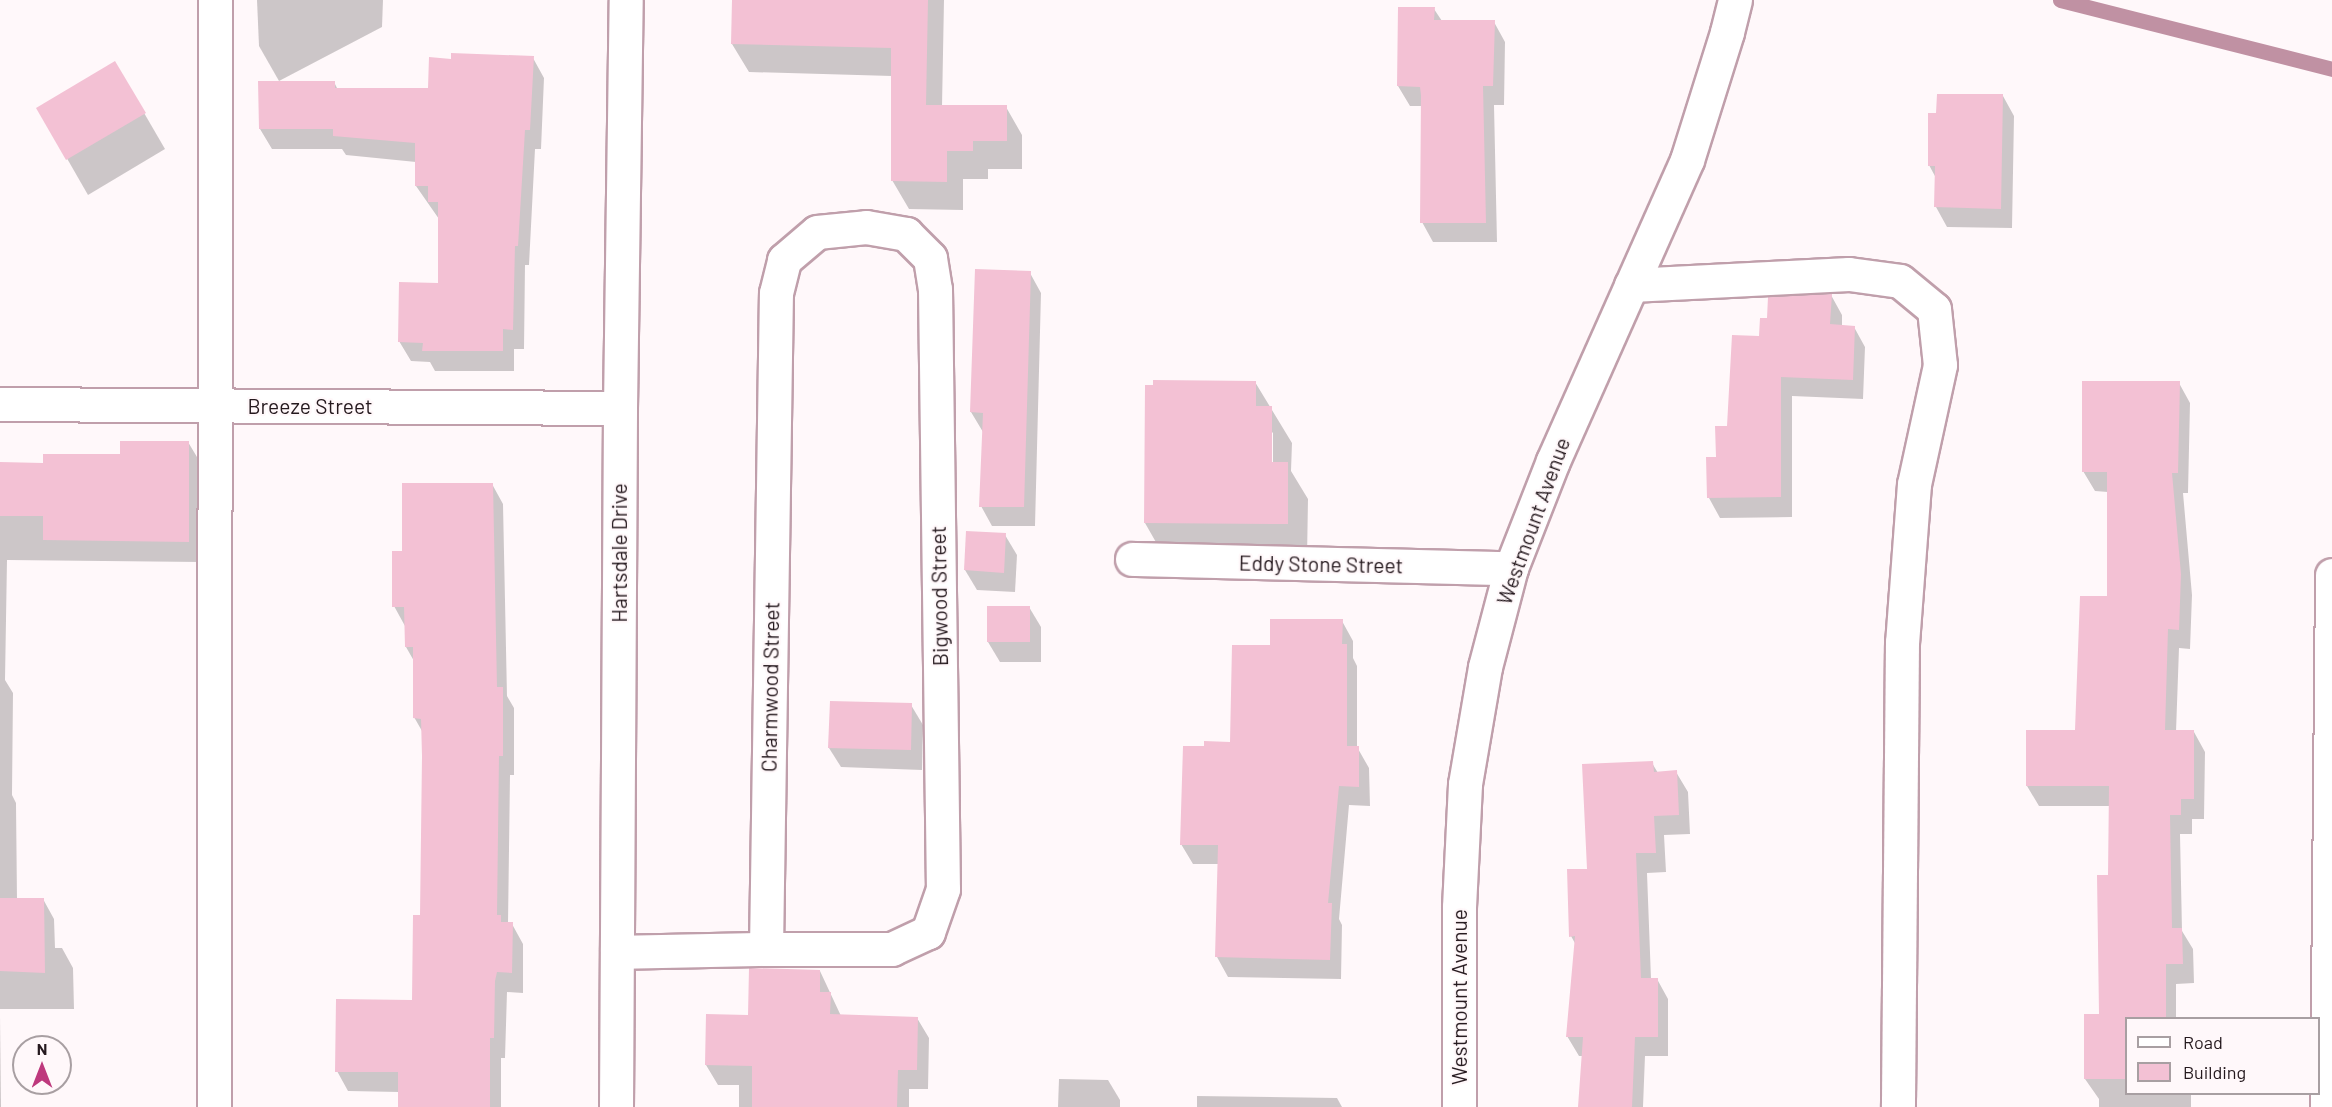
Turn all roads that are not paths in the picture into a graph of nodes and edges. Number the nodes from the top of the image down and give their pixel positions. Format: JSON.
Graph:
{"nodes":[{"id":1,"x":215,"y":0,"type":"edge"},
{"id":2,"x":626,"y":0,"type":"edge"},
{"id":3,"x":1735,"y":0,"type":"edge"},
{"id":4,"x":784,"y":260,"type":"joint"},
{"id":5,"x":1631,"y":285,"type":"junction"},
{"id":6,"x":0,"y":404,"type":"edge"},
{"id":7,"x":216,"y":405,"type":"junction"},
{"id":8,"x":620,"y":408,"type":"junction"},
{"id":9,"x":1132,"y":559,"type":"dead end"},
{"id":10,"x":1511,"y":568,"type":"junction"},
{"id":11,"x":2332,"y":574,"type":"edge"},
{"id":12,"x":2331,"y":685,"type":"edge"},
{"id":13,"x":765,"y":949,"type":"junction"},
{"id":14,"x":617,"y":952,"type":"junction"},
{"id":15,"x":214,"y":1107,"type":"edge"},
{"id":16,"x":616,"y":1107,"type":"edge"},
{"id":17,"x":1459,"y":1107,"type":"edge"},
{"id":18,"x":1899,"y":1107,"type":"edge"},
{"id":19,"x":2327,"y":1107,"type":"edge"}],
"edges":[{"from":1,"to":7,"type":"street"},
{"from":2,"to":8,"type":"street","name":"Hartsdale Drive"},
{"from":3,"to":5,"type":"street","name":"Westmount Avenue"},
{"from":4,"to":13,"type":"street","name":"Charmwood Street"},
{"from":4,"to":13,"type":"street","name":"Bigwood Street"},
{"from":5,"to":10,"type":"street","name":"Westmount Avenue"},
{"from":5,"to":18,"type":"street"},
{"from":6,"to":7,"type":"street","name":"Breeze Street"},
{"from":7,"to":8,"type":"street","name":"Breeze Street"},
{"from":7,"to":15,"type":"street"},
{"from":8,"to":14,"type":"street","name":"Hartsdale Drive"},
{"from":9,"to":10,"type":"street","name":"Eddy Stone Street"},
{"from":10,"to":17,"type":"street","name":"Westmount Avenue"},
{"from":11,"to":12,"type":"street"},
{"from":12,"to":19,"type":"street"},
{"from":13,"to":14,"type":"street"},
{"from":14,"to":16,"type":"street","name":"Hartsdale Drive"}]}
